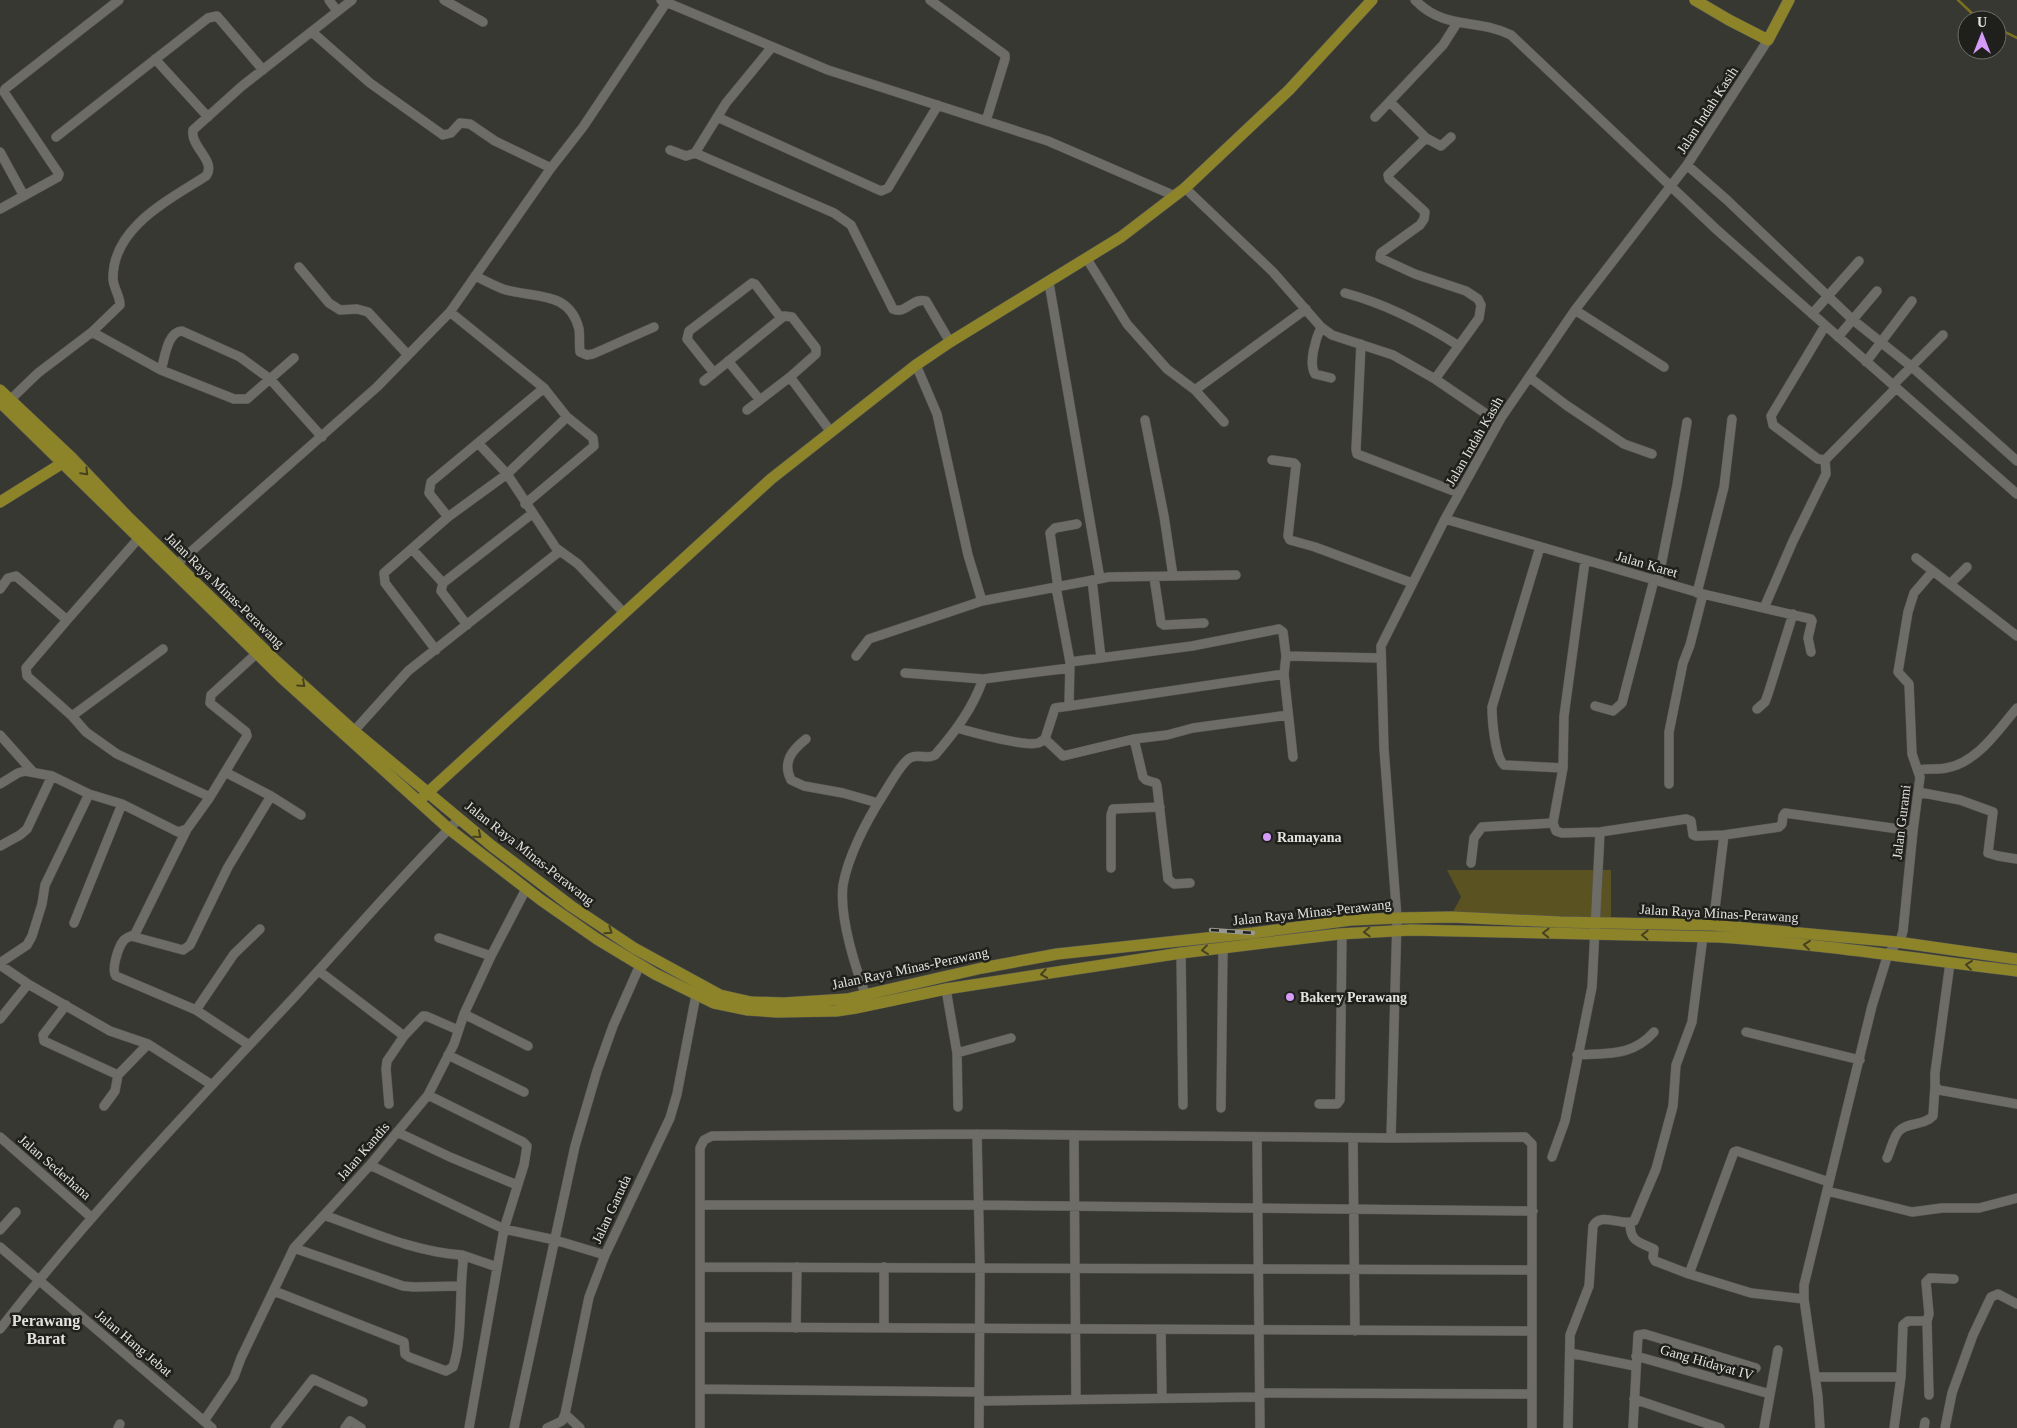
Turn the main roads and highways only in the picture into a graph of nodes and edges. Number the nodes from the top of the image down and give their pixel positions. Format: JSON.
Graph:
{"nodes":[{"id":1,"x":1372,"y":0,"type":"edge"},
{"id":2,"x":1695,"y":0,"type":"edge"},
{"id":3,"x":1789,"y":0,"type":"edge"},
{"id":4,"x":0,"y":390,"type":"edge"},
{"id":5,"x":5,"y":401,"type":"edge"},
{"id":6,"x":67,"y":460,"type":"junction"},
{"id":7,"x":0,"y":502,"type":"edge"},
{"id":8,"x":428,"y":792,"type":"junction"},
{"id":9,"x":420,"y":801,"type":"junction"},
{"id":10,"x":1595,"y":929,"type":"junction"},
{"id":11,"x":2017,"y":959,"type":"edge"},
{"id":12,"x":2017,"y":971,"type":"edge"},
{"id":13,"x":868,"y":1000,"type":"junction"}],
"edges":[{"from":1,"to":8,"type":"main road"},
{"from":2,"to":3,"type":"main road"},
{"from":4,"to":5,"type":"main road","name":"Jalan Raya Minas-Perawang"},
{"from":5,"to":6,"type":"main road","name":"Jalan Raya Minas-Perawang"},
{"from":6,"to":7,"type":"main road"},
{"from":6,"to":8,"type":"main road","name":"Jalan Raya Minas-Perawang","one_way":true},
{"from":6,"to":9,"type":"main road","name":"Jalan Raya Minas-Perawang"},
{"from":8,"to":9,"type":"main road"},
{"from":8,"to":13,"type":"main road","name":"Jalan Raya Minas-Perawang","one_way":true},
{"from":9,"to":13,"type":"main road","name":"Jalan Raya Minas-Perawang"},
{"from":10,"to":11,"type":"main road","name":"Jalan Raya Minas-Perawang"},
{"from":12,"to":10,"type":"main road","name":"Jalan Raya Minas-Perawang","one_way":true},
{"from":10,"to":13,"type":"main road","name":"Jalan Raya Minas-Perawang","one_way":true},
{"from":10,"to":13,"type":"main road","name":"Jalan Raya Minas-Perawang"}]}
